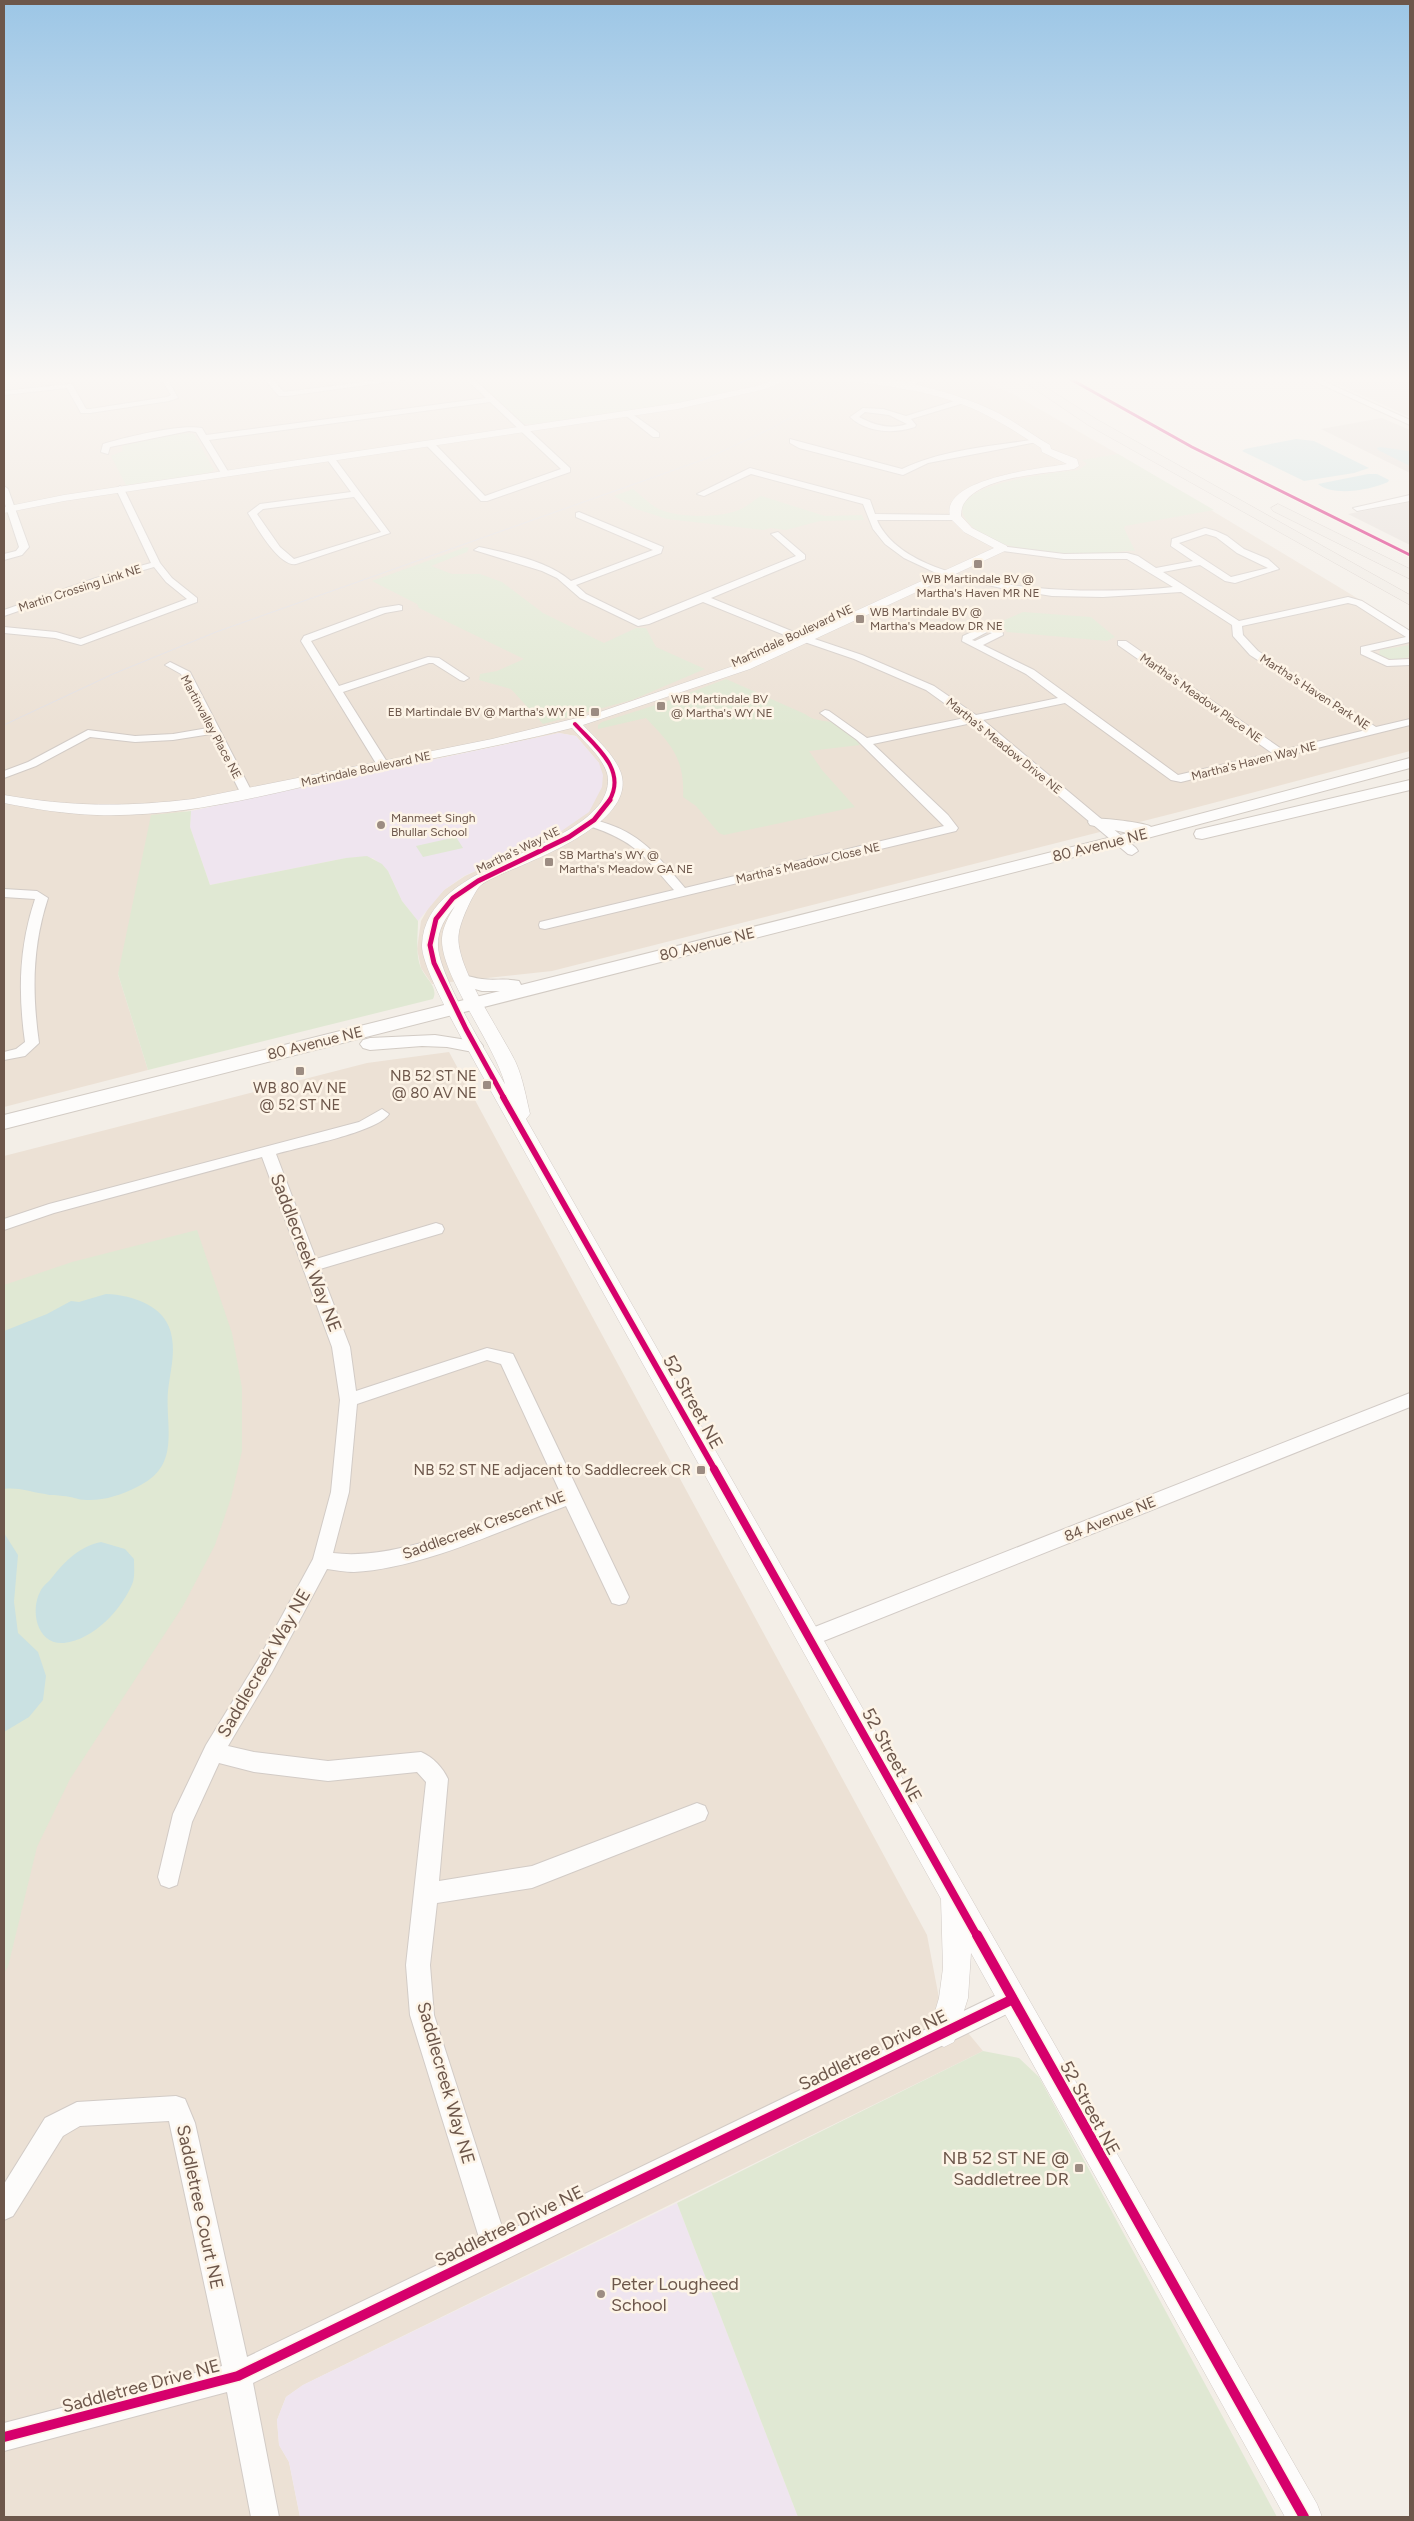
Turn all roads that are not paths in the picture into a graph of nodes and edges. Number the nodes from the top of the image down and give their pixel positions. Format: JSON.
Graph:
{"nodes":[{"id":1,"x":5,"y":494,"type":"edge"},
{"id":2,"x":98,"y":494,"type":"edge"},
{"id":3,"x":122,"y":494,"type":"edge"},
{"id":4,"x":356,"y":494,"type":"joint"},
{"id":5,"x":479,"y":494,"type":"edge"},
{"id":6,"x":499,"y":494,"type":"edge"},
{"id":7,"x":835,"y":494,"type":"edge"},
{"id":8,"x":967,"y":494,"type":"edge"},
{"id":9,"x":1219,"y":494,"type":"edge"},
{"id":10,"x":1410,"y":498,"type":"edge"},
{"id":11,"x":1264,"y":501,"type":"dead end"},
{"id":12,"x":1357,"y":508,"type":"dead end"},
{"id":13,"x":7,"y":509,"type":"edge"},
{"id":14,"x":579,"y":516,"type":"dead end"},
{"id":15,"x":871,"y":517,"type":"junction"},
{"id":16,"x":954,"y":517,"type":"junction"},
{"id":17,"x":775,"y":534,"type":"dead end"},
{"id":18,"x":998,"y":546,"type":"junction"},
{"id":19,"x":480,"y":550,"type":"dead end"},
{"id":20,"x":4,"y":557,"type":"edge"},
{"id":21,"x":1200,"y":562,"type":"junction"},
{"id":22,"x":156,"y":564,"type":"junction"},
{"id":23,"x":1154,"y":571,"type":"junction"},
{"id":24,"x":941,"y":572,"type":"junction"},
{"id":25,"x":1410,"y":574,"type":"edge"},
{"id":26,"x":571,"y":584,"type":"junction"},
{"id":27,"x":1182,"y":589,"type":"junction"},
{"id":28,"x":709,"y":597,"type":"junction"},
{"id":29,"x":1410,"y":601,"type":"edge"},
{"id":30,"x":399,"y":608,"type":"dead end"},
{"id":31,"x":4,"y":613,"type":"edge"},
{"id":32,"x":1237,"y":624,"type":"junction"},
{"id":33,"x":4,"y":630,"type":"edge"},
{"id":34,"x":800,"y":634,"type":"junction"},
{"id":35,"x":1410,"y":637,"type":"edge"},
{"id":36,"x":1122,"y":643,"type":"dead end"},
{"id":37,"x":977,"y":644,"type":"dead end"},
{"id":38,"x":1410,"y":662,"type":"edge"},
{"id":39,"x":170,"y":665,"type":"dead end"},
{"id":40,"x":719,"y":673,"type":"junction"},
{"id":41,"x":464,"y":678,"type":"dead end"},
{"id":42,"x":338,"y":690,"type":"junction"},
{"id":43,"x":1068,"y":699,"type":"junction"},
{"id":44,"x":825,"y":713,"type":"dead end"},
{"id":45,"x":976,"y":720,"type":"junction"},
{"id":46,"x":1410,"y":722,"type":"edge"},
{"id":47,"x":575,"y":724,"type":"junction"},
{"id":48,"x":214,"y":730,"type":"junction"},
{"id":49,"x":1375,"y":730,"type":"junction"},
{"id":50,"x":866,"y":742,"type":"junction"},
{"id":51,"x":1281,"y":754,"type":"junction"},
{"id":52,"x":1410,"y":763,"type":"edge"},
{"id":53,"x":32,"y":764,"type":"junction"},
{"id":54,"x":383,"y":765,"type":"junction"},
{"id":55,"x":4,"y":775,"type":"edge"},
{"id":56,"x":4,"y":785,"type":"edge"},
{"id":57,"x":1410,"y":785,"type":"edge"},
{"id":58,"x":247,"y":794,"type":"junction"},
{"id":59,"x":4,"y":799,"type":"edge"},
{"id":60,"x":1196,"y":820,"type":"junction"},
{"id":61,"x":1096,"y":822,"type":"junction"},
{"id":62,"x":592,"y":823,"type":"junction"},
{"id":63,"x":1125,"y":846,"type":"junction"},
{"id":64,"x":472,"y":886,"type":"junction"},
{"id":65,"x":683,"y":893,"type":"junction"},
{"id":66,"x":4,"y":894,"type":"edge"},
{"id":67,"x":545,"y":926,"type":"dead end"},
{"id":68,"x":464,"y":980,"type":"junction"},
{"id":69,"x":565,"y":980,"type":"junction"},
{"id":70,"x":480,"y":1008,"type":"junction"},
{"id":71,"x":458,"y":1014,"type":"junction"},
{"id":72,"x":370,"y":1044,"type":"junction"},
{"id":73,"x":473,"y":1046,"type":"junction"},
{"id":74,"x":4,"y":1056,"type":"edge"},
{"id":75,"x":382,"y":1114,"type":"dead end"},
{"id":76,"x":4,"y":1122,"type":"edge"},
{"id":77,"x":4,"y":1138,"type":"edge"},
{"id":78,"x":528,"y":1138,"type":"junction"},
{"id":79,"x":267,"y":1151,"type":"junction"},
{"id":80,"x":4,"y":1225,"type":"edge"},
{"id":81,"x":436,"y":1229,"type":"dead end"},
{"id":82,"x":311,"y":1266,"type":"junction"},
{"id":83,"x":348,"y":1400,"type":"junction"},
{"id":84,"x":1410,"y":1400,"type":"edge"},
{"id":85,"x":571,"y":1496,"type":"junction"},
{"id":86,"x":322,"y":1560,"type":"junction"},
{"id":87,"x":619,"y":1597,"type":"dead end"},
{"id":88,"x":809,"y":1638,"type":"junction"},
{"id":89,"x":213,"y":1752,"type":"junction"},
{"id":90,"x":697,"y":1813,"type":"dead end"},
{"id":91,"x":169,"y":1877,"type":"dead end"},
{"id":92,"x":427,"y":1894,"type":"junction"},
{"id":93,"x":953,"y":1895,"type":"junction"},
{"id":94,"x":1011,"y":2000,"type":"junction"},
{"id":95,"x":944,"y":2032,"type":"junction"},
{"id":96,"x":4,"y":2208,"type":"edge"},
{"id":97,"x":496,"y":2249,"type":"junction"},
{"id":98,"x":238,"y":2376,"type":"junction"},
{"id":99,"x":4,"y":2437,"type":"edge"},
{"id":100,"x":265,"y":2517,"type":"edge"},
{"id":101,"x":1304,"y":2517,"type":"edge"}],
"edges":[{"from":1,"to":13,"type":"street"},
{"from":2,"to":13,"type":"street"},
{"from":3,"to":22,"type":"street"},
{"from":4,"to":4,"type":"street"},
{"from":5,"to":6,"type":"street"},
{"from":7,"to":15,"type":"street"},
{"from":8,"to":16,"type":"street"},
{"from":9,"to":29,"type":"main road"},
{"from":10,"to":12,"type":"street"},
{"from":11,"to":25,"type":"main road"},
{"from":13,"to":20,"type":"street"},
{"from":14,"to":26,"type":"street"},
{"from":15,"to":16,"type":"street"},
{"from":15,"to":24,"type":"street"},
{"from":16,"to":18,"type":"street"},
{"from":17,"to":28,"type":"street"},
{"from":18,"to":23,"type":"street"},
{"from":18,"to":24,"type":"street","name":"Martindale Boulevard NE"},
{"from":19,"to":26,"type":"street"},
{"from":21,"to":21,"type":"street"},
{"from":21,"to":23,"type":"street"},
{"from":22,"to":31,"type":"street","name":"Martin Crossing Link NE"},
{"from":22,"to":33,"type":"street"},
{"from":23,"to":27,"type":"street"},
{"from":24,"to":27,"type":"street"},
{"from":24,"to":34,"type":"street","name":"Martindale Boulevard NE"},
{"from":26,"to":28,"type":"street"},
{"from":27,"to":32,"type":"street"},
{"from":28,"to":34,"type":"street","name":"Martha's Meadow Drive NE"},
{"from":30,"to":42,"type":"street"},
{"from":32,"to":35,"type":"street"},
{"from":32,"to":49,"type":"street","name":"Martha's Haven Park NE"},
{"from":34,"to":40,"type":"street","name":"Martindale Boulevard NE"},
{"from":34,"to":40,"type":"street","name":"Martindale Boulevard NE"},
{"from":34,"to":45,"type":"street","name":"Martha's Meadow Drive NE"},
{"from":35,"to":38,"type":"street"},
{"from":36,"to":51,"type":"street","name":"Martha's Meadow Place NE"},
{"from":37,"to":43,"type":"street","name":"Martha's Haven Way NE"},
{"from":39,"to":48,"type":"street","name":"Martinvalley Place NE"},
{"from":40,"to":47,"type":"street","name":"Martindale Boulevard NE"},
{"from":41,"to":42,"type":"street"},
{"from":42,"to":54,"type":"street"},
{"from":43,"to":45,"type":"street"},
{"from":43,"to":51,"type":"street","name":"Martha's Haven Way NE"},
{"from":44,"to":50,"type":"street"},
{"from":45,"to":50,"type":"street"},
{"from":45,"to":61,"type":"street","name":"Martha's Meadow Drive NE"},
{"from":46,"to":49,"type":"street","name":"Martha's Haven Park NE"},
{"from":47,"to":54,"type":"street","name":"Martindale Boulevard NE"},
{"from":47,"to":62,"type":"street","name":"Martha's Way NE"},
{"from":48,"to":53,"type":"street"},
{"from":48,"to":58,"type":"street","name":"Martinvalley Place NE"},
{"from":49,"to":51,"type":"street","name":"Martha's Haven Way NE"},
{"from":50,"to":65,"type":"street","name":"Martha's Meadow Close NE"},
{"from":52,"to":60,"type":"main road","name":"80 Avenue NE"},
{"from":53,"to":55,"type":"street"},
{"from":53,"to":56,"type":"street"},
{"from":54,"to":58,"type":"street","name":"Martindale Boulevard NE"},
{"from":57,"to":63,"type":"main road","name":"80 Avenue NE"},
{"from":58,"to":59,"type":"street","name":"Martindale Boulevard NE"},
{"from":60,"to":61,"type":"main road"},
{"from":60,"to":63,"type":"main road","name":"80 Avenue NE"},
{"from":61,"to":63,"type":"street","name":"Martha's Meadow Drive NE"},
{"from":62,"to":64,"type":"street","name":"Martha's Way NE"},
{"from":62,"to":65,"type":"street"},
{"from":63,"to":69,"type":"main road","name":"80 Avenue NE"},
{"from":63,"to":70,"type":"main road","name":"80 Avenue NE"},
{"from":64,"to":68,"type":"street","name":"Martha's Way NE"},
{"from":64,"to":71,"type":"street","name":"Martha's Way NE"},
{"from":65,"to":67,"type":"street","name":"Martha's Meadow Close NE"},
{"from":66,"to":74,"type":"street"},
{"from":68,"to":69,"type":"main road"},
{"from":68,"to":70,"type":"street","name":"Martha's Way NE"},
{"from":69,"to":70,"type":"main road","name":"80 Avenue NE"},
{"from":70,"to":71,"type":"main road","name":"80 Avenue NE"},
{"from":70,"to":78,"type":"street","name":"52 Street NE"},
{"from":71,"to":72,"type":"main road","name":"80 Avenue NE"},
{"from":71,"to":73,"type":"street","name":"52 Street NE"},
{"from":71,"to":76,"type":"main road","name":"80 Avenue NE"},
{"from":72,"to":73,"type":"main road"},
{"from":72,"to":77,"type":"main road","name":"80 Avenue NE"},
{"from":73,"to":78,"type":"street","name":"52 Street NE"},
{"from":75,"to":79,"type":"street"},
{"from":78,"to":88,"type":"street","name":"52 Street NE"},
{"from":79,"to":80,"type":"street"},
{"from":79,"to":82,"type":"street","name":"Saddlecreek Way NE"},
{"from":81,"to":82,"type":"street"},
{"from":82,"to":83,"type":"street","name":"Saddlecreek Way NE"},
{"from":83,"to":85,"type":"street","name":"Saddlecreek Crescent NE"},
{"from":83,"to":86,"type":"street","name":"Saddlecreek Way NE"},
{"from":84,"to":88,"type":"street","name":"84 Avenue NE"},
{"from":85,"to":86,"type":"street","name":"Saddlecreek Crescent NE"},
{"from":85,"to":87,"type":"street"},
{"from":86,"to":89,"type":"street","name":"Saddlecreek Way NE"},
{"from":88,"to":93,"type":"street","name":"52 Street NE"},
{"from":89,"to":91,"type":"street"},
{"from":89,"to":92,"type":"street","name":"Saddlecreek Way NE"},
{"from":90,"to":92,"type":"street"},
{"from":92,"to":97,"type":"street","name":"Saddlecreek Way NE"},
{"from":93,"to":94,"type":"street","name":"52 Street NE"},
{"from":93,"to":95,"type":"street"},
{"from":94,"to":95,"type":"street","name":"Saddletree Drive NE"},
{"from":94,"to":101,"type":"street","name":"52 Street NE"},
{"from":95,"to":97,"type":"street","name":"Saddletree Drive NE"},
{"from":96,"to":98,"type":"street","name":"Saddletree Court NE"},
{"from":97,"to":98,"type":"street","name":"Saddletree Drive NE"},
{"from":98,"to":99,"type":"street","name":"Saddletree Drive NE"},
{"from":98,"to":100,"type":"street"}]}
